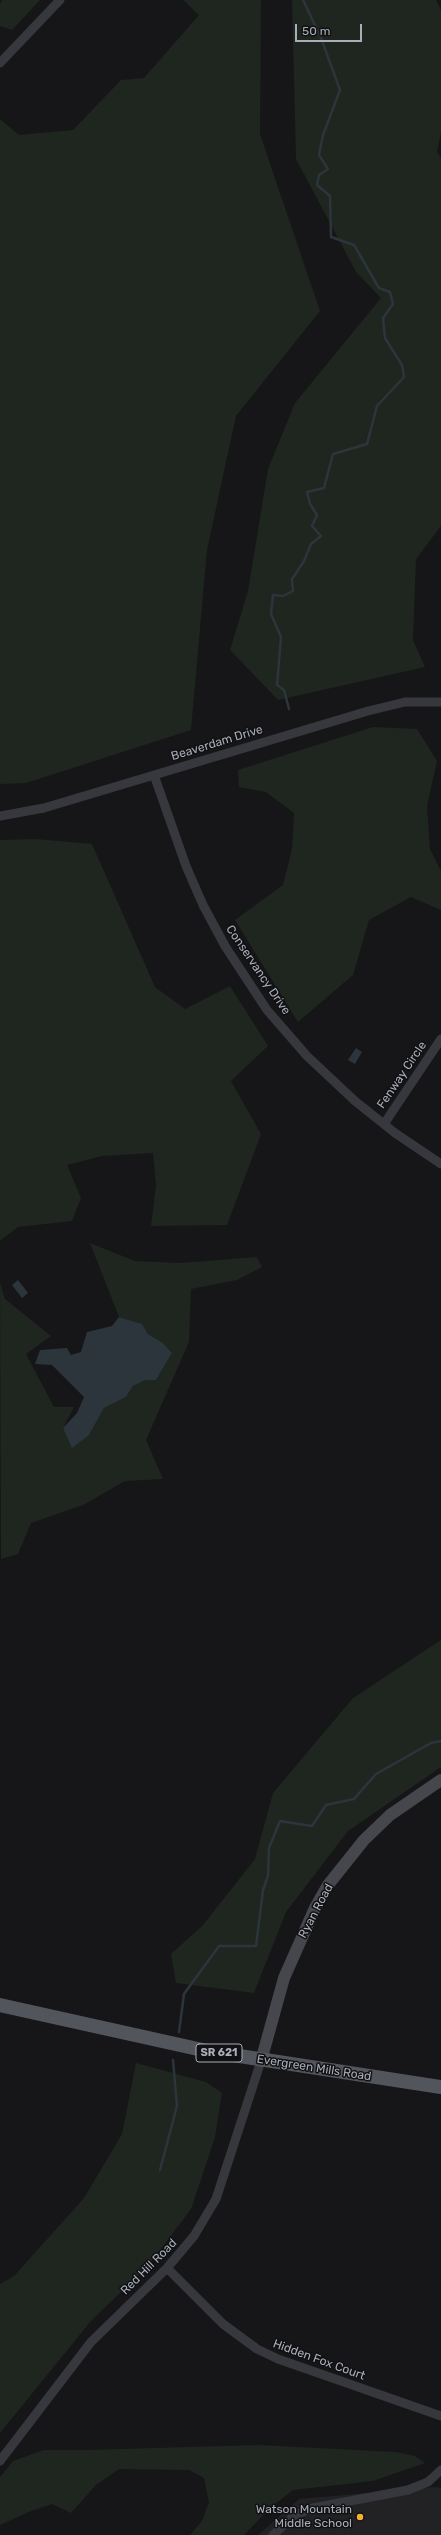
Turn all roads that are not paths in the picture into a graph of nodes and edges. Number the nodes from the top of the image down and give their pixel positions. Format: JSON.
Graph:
{"nodes":[{"id":1,"x":60,"y":0,"type":"edge"},
{"id":2,"x":0,"y":63,"type":"edge"},
{"id":3,"x":441,"y":702,"type":"edge"},
{"id":4,"x":154,"y":775,"type":"junction"},
{"id":5,"x":0,"y":816,"type":"edge"},
{"id":6,"x":441,"y":1039,"type":"edge"},
{"id":7,"x":384,"y":1124,"type":"junction"},
{"id":8,"x":441,"y":1164,"type":"edge"},
{"id":9,"x":441,"y":1780,"type":"edge"},
{"id":10,"x":0,"y":2005,"type":"edge"},
{"id":11,"x":261,"y":2061,"type":"junction"},
{"id":12,"x":441,"y":2087,"type":"edge"},
{"id":13,"x":167,"y":2268,"type":"junction"},
{"id":14,"x":441,"y":2416,"type":"edge"},
{"id":15,"x":0,"y":2461,"type":"edge"},
{"id":16,"x":441,"y":2470,"type":"edge"},
{"id":17,"x":273,"y":2535,"type":"edge"}],
"edges":[{"from":1,"to":2,"type":"street"},
{"from":3,"to":4,"type":"street","name":"Beaverdam Drive"},
{"from":4,"to":5,"type":"street","name":"Beaverdam Drive"},
{"from":4,"to":7,"type":"street","name":"Conservancy Drive"},
{"from":6,"to":7,"type":"street","name":"Fenway Circle"},
{"from":7,"to":8,"type":"street","name":"Conservancy Drive"},
{"from":9,"to":11,"type":"main road","name":"Ryan Road"},
{"from":10,"to":11,"type":"main road","name":"Evergreen Mills Road","number":"SR 621"},
{"from":11,"to":12,"type":"main road","name":"Evergreen Mills Road","number":"SR 621"},
{"from":11,"to":13,"type":"street","name":"Red Hill Road"},
{"from":13,"to":14,"type":"street","name":"Hidden Fox Court"},
{"from":13,"to":15,"type":"street","name":"Red Hill Road"},
{"from":16,"to":17,"type":"street"}]}
